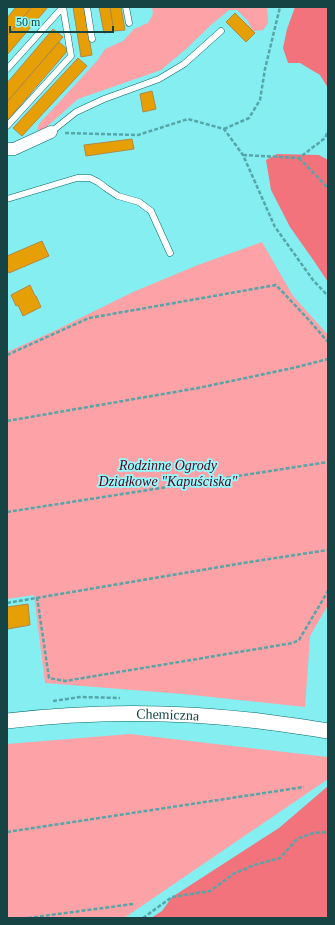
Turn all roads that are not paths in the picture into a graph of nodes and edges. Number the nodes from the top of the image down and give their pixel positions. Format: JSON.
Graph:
{"nodes":[{"id":1,"x":63,"y":7,"type":"edge"},
{"id":2,"x":87,"y":7,"type":"edge"},
{"id":3,"x":126,"y":7,"type":"edge"},
{"id":4,"x":129,"y":23,"type":"dead end"},
{"id":5,"x":221,"y":31,"type":"dead end"},
{"id":6,"x":92,"y":39,"type":"dead end"},
{"id":7,"x":7,"y":69,"type":"edge"},
{"id":8,"x":7,"y":126,"type":"edge"},
{"id":9,"x":51,"y":132,"type":"joint"},
{"id":10,"x":7,"y":149,"type":"edge"},
{"id":11,"x":7,"y":199,"type":"edge"},
{"id":12,"x":170,"y":253,"type":"dead end"},
{"id":13,"x":7,"y":721,"type":"edge"},
{"id":14,"x":328,"y":731,"type":"edge"}],
"edges":[{"from":1,"to":7,"type":"lane"},
{"from":1,"to":8,"type":"lane"},
{"from":2,"to":6,"type":"lane"},
{"from":3,"to":4,"type":"lane"},
{"from":5,"to":9,"type":"lane"},
{"from":9,"to":10,"type":"street"},
{"from":11,"to":12,"type":"lane"},
{"from":13,"to":14,"type":"street","name":"Chemiczna"}]}
